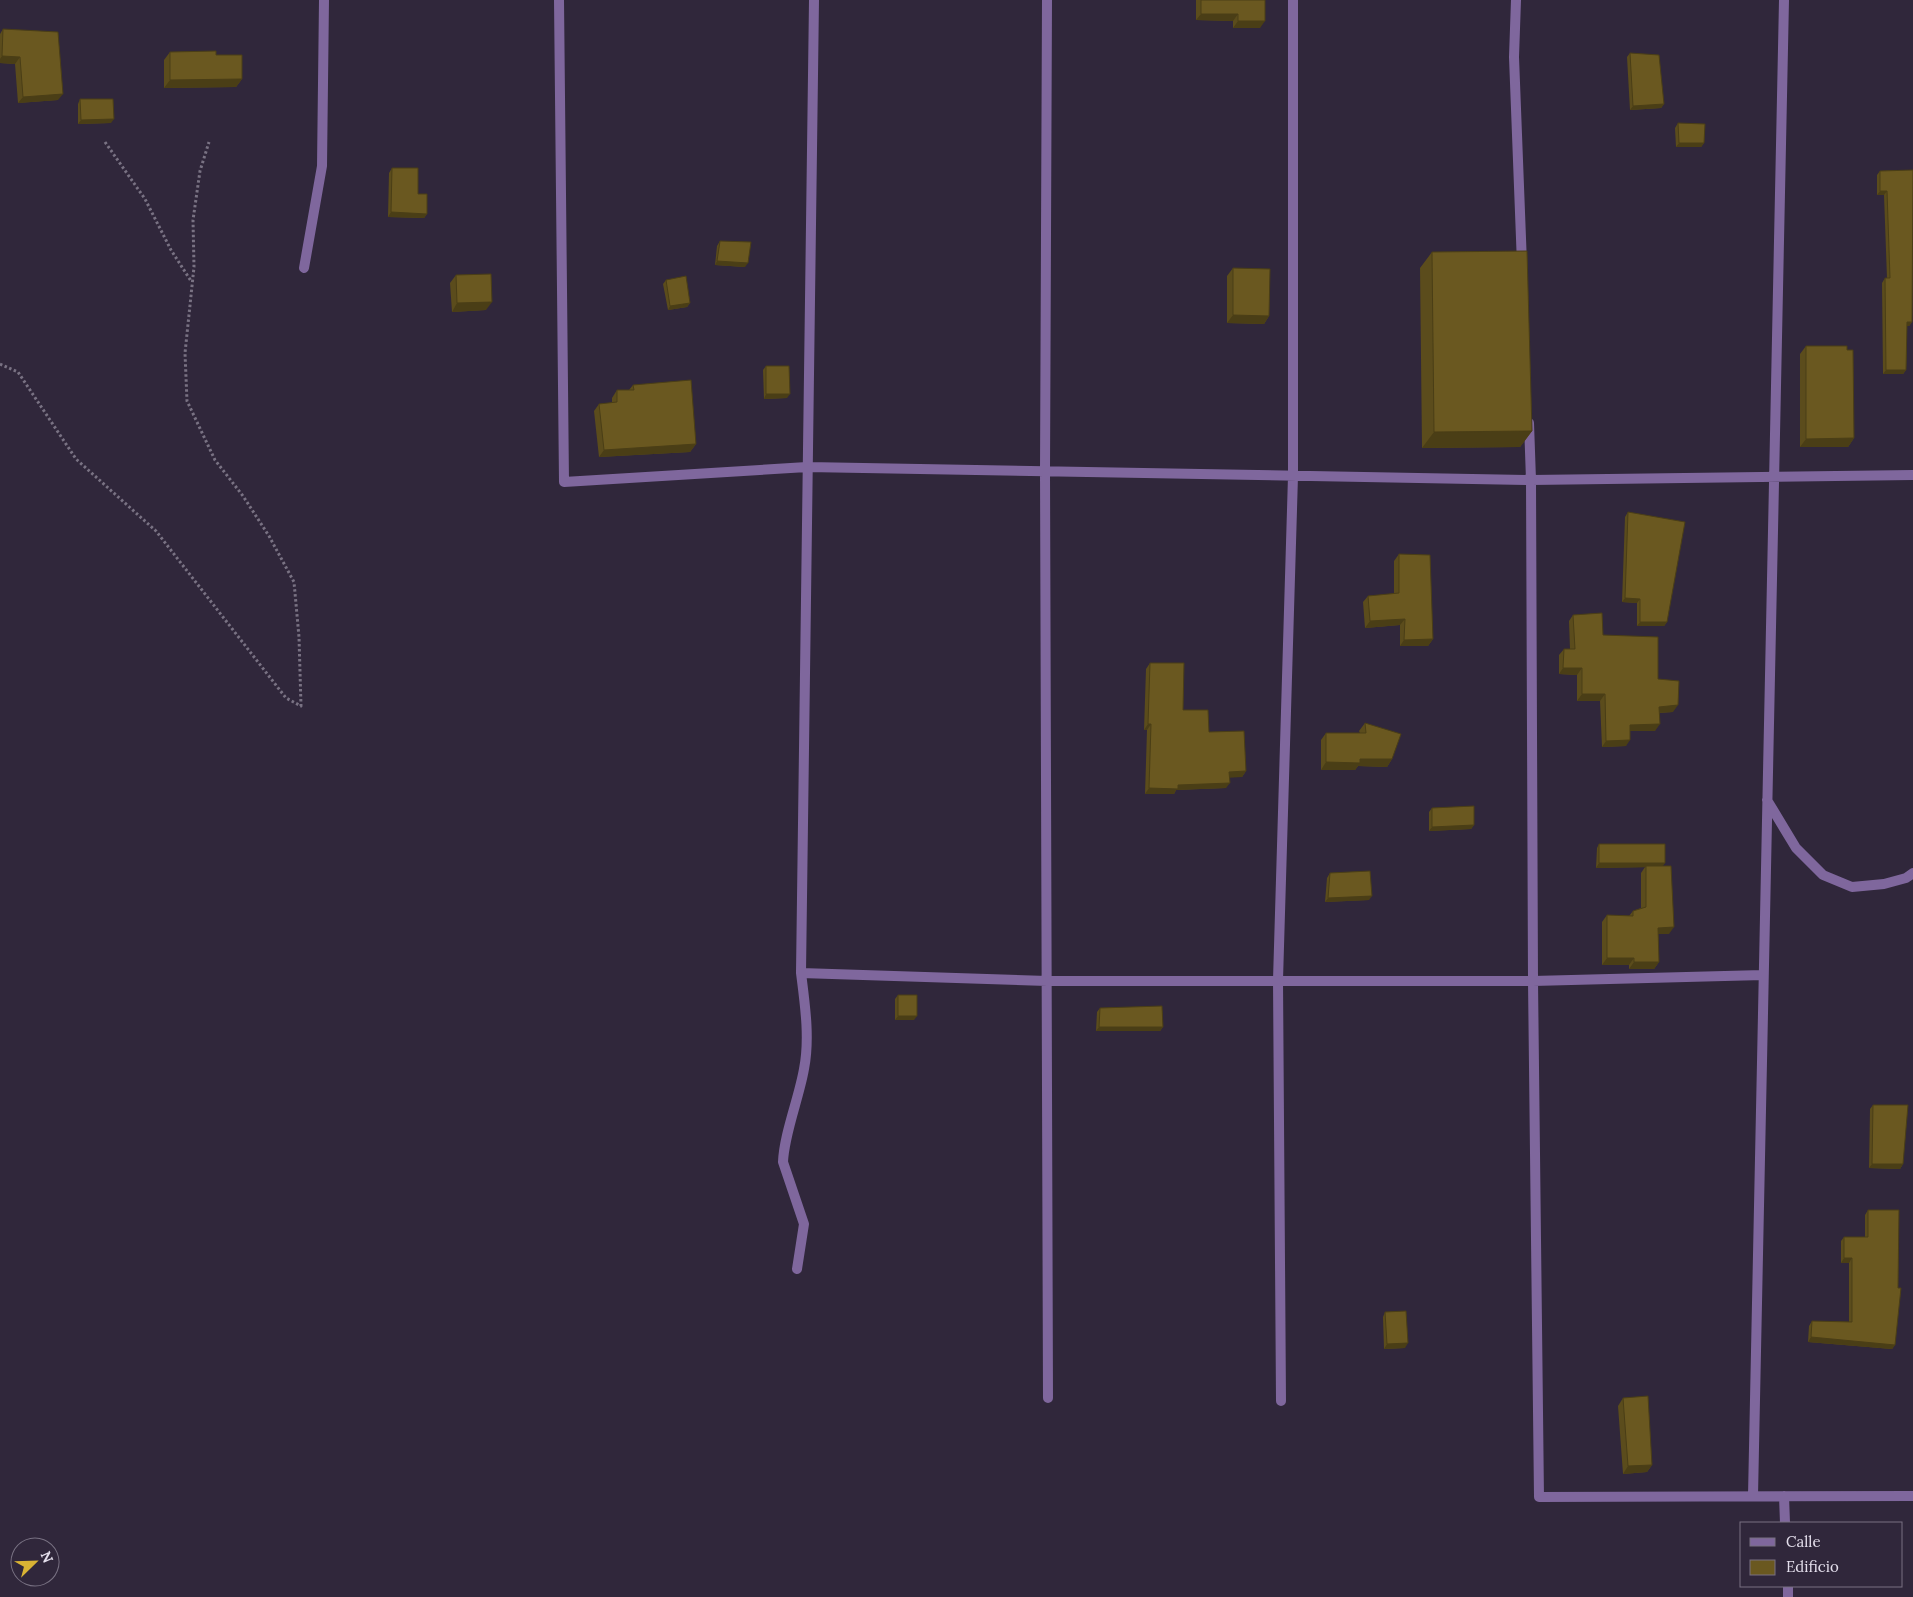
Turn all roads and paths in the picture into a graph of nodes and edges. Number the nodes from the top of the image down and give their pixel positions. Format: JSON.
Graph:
{"nodes":[{"id":1,"x":324,"y":0,"type":"edge"},
{"id":2,"x":560,"y":0,"type":"edge"},
{"id":3,"x":814,"y":0,"type":"edge"},
{"id":4,"x":1047,"y":0,"type":"edge"},
{"id":5,"x":1293,"y":0,"type":"edge"},
{"id":6,"x":1516,"y":0,"type":"edge"},
{"id":7,"x":1784,"y":0,"type":"edge"},
{"id":8,"x":105,"y":142,"type":"dead end"},
{"id":9,"x":210,"y":142,"type":"dead end"},
{"id":10,"x":304,"y":268,"type":"dead end"},
{"id":11,"x":1523,"y":274,"type":"edge"},
{"id":12,"x":192,"y":281,"type":"junction"},
{"id":13,"x":0,"y":364,"type":"edge"},
{"id":14,"x":1528,"y":411,"type":"edge"},
{"id":15,"x":807,"y":467,"type":"junction"},
{"id":16,"x":1045,"y":471,"type":"junction"},
{"id":17,"x":1913,"y":475,"type":"edge"},
{"id":18,"x":1293,"y":476,"type":"junction"},
{"id":19,"x":1775,"y":477,"type":"junction"},
{"id":20,"x":1531,"y":480,"type":"junction"},
{"id":21,"x":1767,"y":800,"type":"junction"},
{"id":22,"x":1913,"y":873,"type":"edge"},
{"id":23,"x":801,"y":974,"type":"junction"},
{"id":24,"x":1763,"y":975,"type":"junction"},
{"id":25,"x":1047,"y":980,"type":"junction"},
{"id":26,"x":1278,"y":980,"type":"junction"},
{"id":27,"x":1533,"y":981,"type":"junction"},
{"id":28,"x":797,"y":1269,"type":"dead end"},
{"id":29,"x":1048,"y":1398,"type":"dead end"},
{"id":30,"x":1281,"y":1401,"type":"dead end"},
{"id":31,"x":1753,"y":1496,"type":"junction"},
{"id":32,"x":1784,"y":1496,"type":"junction"},
{"id":33,"x":1913,"y":1496,"type":"edge"},
{"id":34,"x":1785,"y":1522,"type":"edge"}],
"edges":[{"from":1,"to":10,"type":"street"},
{"from":2,"to":15,"type":"street"},
{"from":3,"to":15,"type":"street"},
{"from":4,"to":16,"type":"street"},
{"from":5,"to":18,"type":"street"},
{"from":6,"to":11,"type":"street"},
{"from":7,"to":19,"type":"street"},
{"from":8,"to":12,"type":"path"},
{"from":9,"to":12,"type":"path"},
{"from":12,"to":13,"type":"path"},
{"from":14,"to":20,"type":"street"},
{"from":15,"to":16,"type":"street"},
{"from":15,"to":23,"type":"street"},
{"from":16,"to":18,"type":"street"},
{"from":16,"to":25,"type":"street"},
{"from":17,"to":19,"type":"street"},
{"from":18,"to":20,"type":"street"},
{"from":18,"to":26,"type":"street"},
{"from":19,"to":20,"type":"street"},
{"from":19,"to":21,"type":"street"},
{"from":20,"to":27,"type":"street"},
{"from":21,"to":22,"type":"street"},
{"from":21,"to":24,"type":"street"},
{"from":23,"to":25,"type":"street"},
{"from":23,"to":28,"type":"street"},
{"from":24,"to":27,"type":"street"},
{"from":24,"to":31,"type":"street"},
{"from":25,"to":26,"type":"street"},
{"from":25,"to":29,"type":"street"},
{"from":26,"to":27,"type":"street"},
{"from":26,"to":30,"type":"street"},
{"from":27,"to":31,"type":"street"},
{"from":31,"to":32,"type":"street"},
{"from":32,"to":33,"type":"street"},
{"from":32,"to":34,"type":"street"}]}
